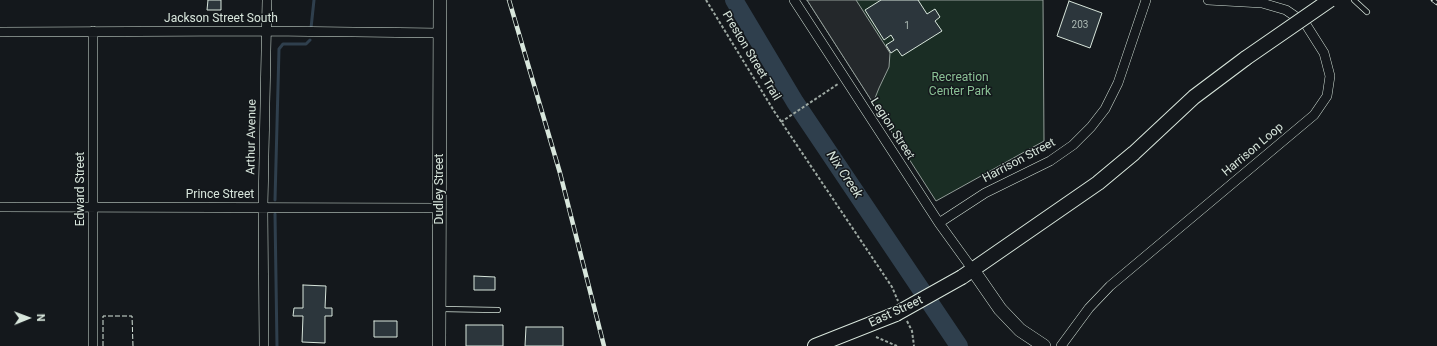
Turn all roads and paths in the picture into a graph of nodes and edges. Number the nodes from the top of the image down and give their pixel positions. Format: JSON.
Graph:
{"nodes":[{"id":1,"x":267,"y":0,"type":"edge"},
{"id":2,"x":440,"y":0,"type":"edge"},
{"id":3,"x":706,"y":0,"type":"edge"},
{"id":4,"x":794,"y":0,"type":"edge"},
{"id":5,"x":1146,"y":0,"type":"edge"},
{"id":6,"x":1208,"y":0,"type":"edge"},
{"id":7,"x":1330,"y":0,"type":"edge"},
{"id":8,"x":1354,"y":0,"type":"edge"},
{"id":9,"x":1367,"y":12,"type":"dead end"},
{"id":10,"x":93,"y":31,"type":"junction"},
{"id":11,"x":267,"y":31,"type":"junction"},
{"id":12,"x":0,"y":32,"type":"edge"},
{"id":13,"x":441,"y":33,"type":"junction"},
{"id":14,"x":830,"y":88,"type":"dead end"},
{"id":15,"x":781,"y":122,"type":"junction"},
{"id":16,"x":0,"y":207,"type":"edge"},
{"id":17,"x":93,"y":207,"type":"junction"},
{"id":18,"x":263,"y":207,"type":"junction"},
{"id":19,"x":440,"y":208,"type":"junction"},
{"id":20,"x":939,"y":223,"type":"junction"},
{"id":21,"x":967,"y":273,"type":"junction"},
{"id":22,"x":439,"y":309,"type":"junction"},
{"id":23,"x":498,"y":310,"type":"dead end"},
{"id":24,"x":901,"y":313,"type":"junction"},
{"id":25,"x":876,"y":336,"type":"dead end"},
{"id":26,"x":93,"y":346,"type":"edge"},
{"id":27,"x":264,"y":346,"type":"edge"},
{"id":28,"x":439,"y":346,"type":"edge"},
{"id":29,"x":815,"y":346,"type":"edge"},
{"id":30,"x":897,"y":346,"type":"edge"},
{"id":31,"x":914,"y":346,"type":"edge"},
{"id":32,"x":1044,"y":346,"type":"edge"},
{"id":33,"x":1061,"y":346,"type":"edge"}],
"edges":[{"from":1,"to":11,"type":"street","name":"Arthur Avenue"},
{"from":2,"to":13,"type":"street","name":"Dudley Street"},
{"from":3,"to":15,"type":"path","name":"Preston Street Trail"},
{"from":4,"to":20,"type":"street","name":"Legion Street"},
{"from":5,"to":20,"type":"street","name":"Harrison Street"},
{"from":6,"to":33,"type":"street","name":"Harrison Loop"},
{"from":7,"to":21,"type":"main road","name":"East Street","bridge":true},
{"from":8,"to":9,"type":"lane"},
{"from":10,"to":11,"type":"street","name":"Jackson Street South"},
{"from":10,"to":12,"type":"street","name":"Jackson Street South"},
{"from":10,"to":17,"type":"street","name":"Edward Street"},
{"from":11,"to":13,"type":"street","name":"Jackson Street South"},
{"from":11,"to":18,"type":"street","name":"Arthur Avenue"},
{"from":13,"to":19,"type":"street","name":"Dudley Street"},
{"from":14,"to":15,"type":"path"},
{"from":15,"to":24,"type":"path","name":"Preston Street Trail"},
{"from":16,"to":17,"type":"street","name":"Prince Street"},
{"from":17,"to":18,"type":"street","name":"Prince Street"},
{"from":17,"to":26,"type":"street","name":"Edward Street"},
{"from":18,"to":19,"type":"street","name":"Prince Street"},
{"from":18,"to":27,"type":"street","name":"Arthur Avenue"},
{"from":19,"to":22,"type":"street","name":"Dudley Street"},
{"from":20,"to":21,"type":"street","name":"Legion Street"},
{"from":21,"to":24,"type":"main road","name":"East Street","bridge":true},
{"from":21,"to":32,"type":"street"},
{"from":22,"to":23,"type":"lane"},
{"from":22,"to":28,"type":"street","name":"Dudley Street"},
{"from":24,"to":29,"type":"main road","name":"East Street"},
{"from":24,"to":31,"type":"path","name":"Preston Street Trail"},
{"from":25,"to":30,"type":"path"}]}
